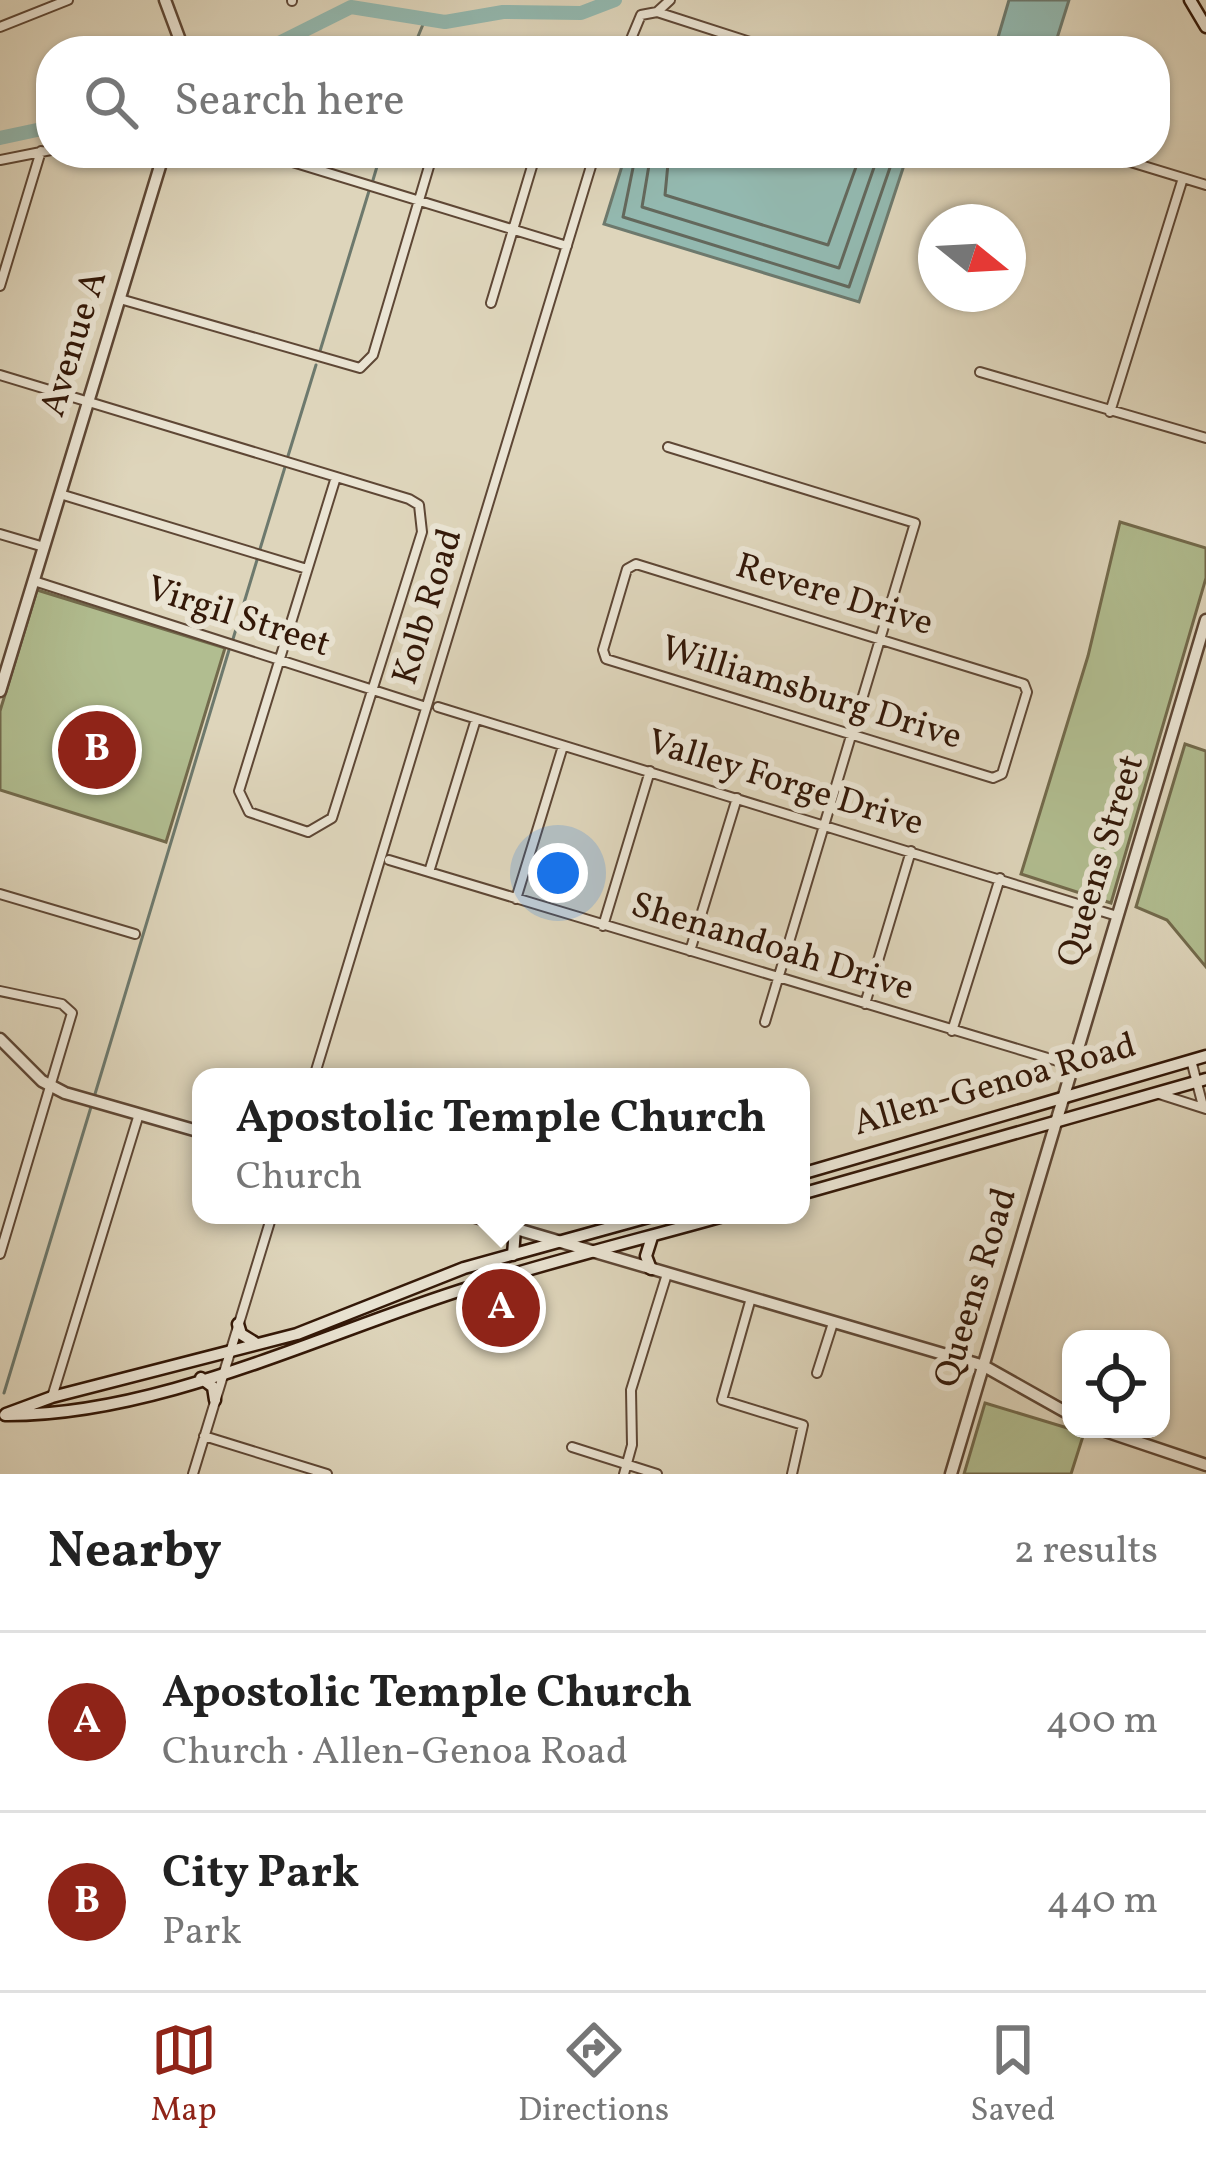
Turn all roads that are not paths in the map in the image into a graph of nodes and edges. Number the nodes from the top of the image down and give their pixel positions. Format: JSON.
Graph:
{"nodes":[{"id":1,"x":37,"y":0,"type":"edge"},
{"id":2,"x":68,"y":0,"type":"edge"},
{"id":3,"x":165,"y":0,"type":"edge"},
{"id":4,"x":670,"y":0,"type":"edge"},
{"id":5,"x":1190,"y":0,"type":"edge"},
{"id":6,"x":41,"y":11,"type":"junction"},
{"id":7,"x":657,"y":12,"type":"junction"},
{"id":8,"x":0,"y":27,"type":"edge"},
{"id":9,"x":1206,"y":27,"type":"edge"},
{"id":10,"x":178,"y":36,"type":"edge"},
{"id":11,"x":632,"y":36,"type":"edge"},
{"id":12,"x":731,"y":36,"type":"edge"},
{"id":13,"x":36,"y":152,"type":"edge"},
{"id":14,"x":0,"y":160,"type":"edge"},
{"id":15,"x":40,"y":168,"type":"edge"},
{"id":16,"x":159,"y":168,"type":"edge"},
{"id":17,"x":314,"y":168,"type":"edge"},
{"id":18,"x":428,"y":168,"type":"edge"},
{"id":19,"x":532,"y":168,"type":"edge"},
{"id":20,"x":590,"y":168,"type":"edge"},
{"id":21,"x":1150,"y":168,"type":"edge"},
{"id":22,"x":1183,"y":178,"type":"junction"},
{"id":23,"x":1206,"y":184,"type":"edge"},
{"id":24,"x":419,"y":199,"type":"junction"},
{"id":25,"x":514,"y":228,"type":"junction"},
{"id":26,"x":567,"y":246,"type":"junction"},
{"id":27,"x":0,"y":286,"type":"edge"},
{"id":28,"x":120,"y":299,"type":"junction"},
{"id":29,"x":491,"y":303,"type":"dead end"},
{"id":30,"x":980,"y":373,"type":"dead end"},
{"id":31,"x":0,"y":375,"type":"edge"},
{"id":32,"x":88,"y":402,"type":"junction"},
{"id":33,"x":1110,"y":412,"type":"junction"},
{"id":34,"x":1206,"y":438,"type":"edge"},
{"id":35,"x":668,"y":447,"type":"dead end"},
{"id":36,"x":336,"y":477,"type":"junction"},
{"id":37,"x":60,"y":494,"type":"junction"},
{"id":38,"x":0,"y":534,"type":"edge"},
{"id":39,"x":44,"y":548,"type":"junction"},
{"id":40,"x":307,"y":569,"type":"junction"},
{"id":41,"x":34,"y":581,"type":"junction"},
{"id":42,"x":613,"y":615,"type":"joint"},
{"id":43,"x":1206,"y":620,"type":"edge"},
{"id":44,"x":881,"y":638,"type":"junction"},
{"id":45,"x":279,"y":660,"type":"junction"},
{"id":46,"x":372,"y":689,"type":"junction"},
{"id":47,"x":0,"y":691,"type":"edge"},
{"id":48,"x":426,"y":707,"type":"junction"},
{"id":49,"x":438,"y":707,"type":"dead end"},
{"id":50,"x":476,"y":718,"type":"junction"},
{"id":51,"x":1016,"y":732,"type":"joint"},
{"id":52,"x":851,"y":734,"type":"junction"},
{"id":53,"x":563,"y":746,"type":"junction"},
{"id":54,"x":650,"y":771,"type":"junction"},
{"id":55,"x":737,"y":797,"type":"junction"},
{"id":56,"x":825,"y":823,"type":"junction"},
{"id":57,"x":911,"y":850,"type":"junction"},
{"id":58,"x":389,"y":860,"type":"dead end"},
{"id":59,"x":429,"y":872,"type":"junction"},
{"id":60,"x":1000,"y":878,"type":"junction"},
{"id":61,"x":0,"y":894,"type":"edge"},
{"id":62,"x":516,"y":899,"type":"junction"},
{"id":63,"x":1117,"y":916,"type":"junction"},
{"id":64,"x":603,"y":926,"type":"junction"},
{"id":65,"x":136,"y":934,"type":"dead end"},
{"id":66,"x":690,"y":951,"type":"junction"},
{"id":67,"x":778,"y":977,"type":"junction"},
{"id":68,"x":0,"y":991,"type":"edge"},
{"id":69,"x":865,"y":1004,"type":"junction"},
{"id":70,"x":765,"y":1022,"type":"dead end"},
{"id":71,"x":952,"y":1031,"type":"junction"},
{"id":72,"x":0,"y":1039,"type":"edge"},
{"id":73,"x":1206,"y":1056,"type":"edge"},
{"id":74,"x":1191,"y":1060,"type":"junction"},
{"id":75,"x":1071,"y":1065,"type":"junction"},
{"id":76,"x":317,"y":1068,"type":"edge"},
{"id":77,"x":1201,"y":1080,"type":"edge"},
{"id":78,"x":52,"y":1086,"type":"junction"},
{"id":79,"x":1154,"y":1093,"type":"junction"},
{"id":80,"x":1062,"y":1098,"type":"junction"},
{"id":81,"x":1205,"y":1108,"type":"edge"},
{"id":82,"x":139,"y":1114,"type":"junction"},
{"id":83,"x":1058,"y":1119,"type":"junction"},
{"id":84,"x":192,"y":1129,"type":"edge"},
{"id":85,"x":898,"y":1147,"type":"junction"},
{"id":86,"x":903,"y":1166,"type":"junction"},
{"id":87,"x":810,"y":1171,"type":"edge"},
{"id":88,"x":810,"y":1192,"type":"edge"},
{"id":89,"x":269,"y":1224,"type":"edge"},
{"id":90,"x":499,"y":1224,"type":"edge"},
{"id":91,"x":623,"y":1224,"type":"edge"},
{"id":92,"x":628,"y":1224,"type":"edge"},
{"id":93,"x":693,"y":1224,"type":"edge"},
{"id":94,"x":515,"y":1229,"type":"junction"},
{"id":95,"x":652,"y":1237,"type":"junction"},
{"id":96,"x":557,"y":1242,"type":"junction"},
{"id":97,"x":599,"y":1253,"type":"junction"},
{"id":98,"x":0,"y":1254,"type":"edge"},
{"id":99,"x":512,"y":1255,"type":"junction"},
{"id":100,"x":464,"y":1268,"type":"junction"},
{"id":101,"x":651,"y":1269,"type":"junction"},
{"id":102,"x":527,"y":1272,"type":"junction"},
{"id":103,"x":667,"y":1274,"type":"junction"},
{"id":104,"x":469,"y":1287,"type":"junction"},
{"id":105,"x":751,"y":1298,"type":"junction"},
{"id":106,"x":350,"y":1312,"type":"junction"},
{"id":107,"x":832,"y":1323,"type":"junction"},
{"id":108,"x":238,"y":1324,"type":"junction"},
{"id":109,"x":357,"y":1330,"type":"junction"},
{"id":110,"x":257,"y":1342,"type":"junction"},
{"id":111,"x":236,"y":1348,"type":"junction"},
{"id":112,"x":984,"y":1366,"type":"junction"},
{"id":113,"x":230,"y":1370,"type":"junction"},
{"id":114,"x":817,"y":1372,"type":"dead end"},
{"id":115,"x":202,"y":1378,"type":"junction"},
{"id":116,"x":52,"y":1397,"type":"junction"},
{"id":117,"x":215,"y":1400,"type":"junction"},
{"id":118,"x":1062,"y":1409,"type":"edge"},
{"id":119,"x":2,"y":1415,"type":"edge"},
{"id":120,"x":204,"y":1436,"type":"junction"},
{"id":121,"x":1126,"y":1438,"type":"edge"},
{"id":122,"x":572,"y":1448,"type":"dead end"},
{"id":123,"x":1192,"y":1460,"type":"junction"},
{"id":124,"x":1206,"y":1465,"type":"edge"},
{"id":125,"x":626,"y":1469,"type":"edge"},
{"id":126,"x":305,"y":1471,"type":"edge"},
{"id":127,"x":193,"y":1474,"type":"edge"},
{"id":128,"x":327,"y":1474,"type":"edge"},
{"id":129,"x":657,"y":1474,"type":"edge"},
{"id":130,"x":792,"y":1474,"type":"edge"},
{"id":131,"x":952,"y":1474,"type":"edge"},
{"id":132,"x":1187,"y":1474,"type":"edge"}],
"edges":[{"from":1,"to":6,"type":"street"},
{"from":2,"to":6,"type":"street"},
{"from":3,"to":10,"type":"main road"},
{"from":4,"to":7,"type":"street"},
{"from":5,"to":9,"type":"main road"},
{"from":6,"to":8,"type":"street"},
{"from":7,"to":11,"type":"street"},
{"from":7,"to":12,"type":"street"},
{"from":13,"to":14,"type":"street"},
{"from":15,"to":27,"type":"street"},
{"from":16,"to":28,"type":"main road","name":"Avenue A"},
{"from":17,"to":24,"type":"street"},
{"from":18,"to":24,"type":"street"},
{"from":19,"to":25,"type":"street"},
{"from":20,"to":26,"type":"street","name":"Kolb Road"},
{"from":21,"to":22,"type":"street"},
{"from":22,"to":23,"type":"street"},
{"from":22,"to":33,"type":"street"},
{"from":24,"to":25,"type":"street"},
{"from":24,"to":28,"type":"street"},
{"from":25,"to":26,"type":"street"},
{"from":25,"to":29,"type":"street"},
{"from":26,"to":48,"type":"street","name":"Kolb Road"},
{"from":28,"to":32,"type":"main road","name":"Avenue A"},
{"from":30,"to":33,"type":"street"},
{"from":31,"to":32,"type":"street"},
{"from":32,"to":36,"type":"street"},
{"from":32,"to":37,"type":"main road","name":"Avenue A"},
{"from":33,"to":34,"type":"street"},
{"from":35,"to":44,"type":"street"},
{"from":36,"to":40,"type":"street"},
{"from":36,"to":46,"type":"street"},
{"from":37,"to":39,"type":"main road","name":"Avenue A"},
{"from":37,"to":40,"type":"street"},
{"from":38,"to":39,"type":"street"},
{"from":39,"to":41,"type":"main road","name":"Avenue A"},
{"from":40,"to":45,"type":"street"},
{"from":41,"to":45,"type":"street","name":"Virgil Street"},
{"from":41,"to":47,"type":"main road","name":"Avenue A"},
{"from":42,"to":44,"type":"street","name":"Revere Drive"},
{"from":42,"to":52,"type":"street","name":"Williamsburg Drive"},
{"from":43,"to":63,"type":"main road","name":"Queens Street"},
{"from":44,"to":51,"type":"street","name":"Revere Drive"},
{"from":44,"to":52,"type":"street"},
{"from":45,"to":46,"type":"street","name":"Virgil Street"},
{"from":45,"to":46,"type":"street"},
{"from":46,"to":48,"type":"street","name":"Virgil Street"},
{"from":48,"to":76,"type":"street","name":"Kolb Road"},
{"from":49,"to":50,"type":"street","name":"Valley Forge Drive"},
{"from":50,"to":53,"type":"street","name":"Valley Forge Drive"},
{"from":50,"to":59,"type":"street"},
{"from":51,"to":52,"type":"street","name":"Williamsburg Drive"},
{"from":52,"to":56,"type":"street"},
{"from":53,"to":54,"type":"street","name":"Valley Forge Drive"},
{"from":53,"to":62,"type":"street"},
{"from":54,"to":55,"type":"street","name":"Valley Forge Drive"},
{"from":54,"to":64,"type":"street"},
{"from":55,"to":56,"type":"street","name":"Valley Forge Drive"},
{"from":55,"to":66,"type":"street"},
{"from":56,"to":57,"type":"street","name":"Valley Forge Drive"},
{"from":56,"to":67,"type":"street"},
{"from":57,"to":60,"type":"street","name":"Valley Forge Drive"},
{"from":57,"to":69,"type":"street"},
{"from":58,"to":59,"type":"street","name":"Shenandoah Drive"},
{"from":59,"to":62,"type":"street","name":"Shenandoah Drive"},
{"from":60,"to":63,"type":"street","name":"Valley Forge Drive"},
{"from":60,"to":71,"type":"street"},
{"from":61,"to":65,"type":"street"},
{"from":62,"to":64,"type":"street","name":"Shenandoah Drive"},
{"from":63,"to":75,"type":"main road","name":"Queens Street"},
{"from":64,"to":66,"type":"street","name":"Shenandoah Drive"},
{"from":66,"to":67,"type":"street","name":"Shenandoah Drive"},
{"from":67,"to":69,"type":"street","name":"Shenandoah Drive"},
{"from":67,"to":70,"type":"street"},
{"from":68,"to":78,"type":"street"},
{"from":69,"to":71,"type":"street","name":"Shenandoah Drive"},
{"from":71,"to":75,"type":"street","name":"Shenandoah Drive"},
{"from":72,"to":78,"type":"main road"},
{"from":73,"to":74,"type":"main road","name":"Allen-Genoa Road"},
{"from":74,"to":77,"type":"street"},
{"from":74,"to":80,"type":"main road","name":"Allen-Genoa Road"},
{"from":75,"to":80,"type":"main road","name":"Queens Street"},
{"from":77,"to":79,"type":"main road","name":"Allen-Genoa Road"},
{"from":77,"to":81,"type":"street"},
{"from":78,"to":82,"type":"main road"},
{"from":78,"to":98,"type":"street"},
{"from":79,"to":81,"type":"street"},
{"from":79,"to":83,"type":"main road","name":"Allen-Genoa Road"},
{"from":80,"to":83,"type":"main road","name":"Queens Street"},
{"from":80,"to":85,"type":"main road","name":"Allen-Genoa Road"},
{"from":82,"to":84,"type":"main road"},
{"from":82,"to":116,"type":"street"},
{"from":83,"to":86,"type":"main road","name":"Allen-Genoa Road"},
{"from":83,"to":112,"type":"main road","name":"Queens Road"},
{"from":85,"to":86,"type":"main road"},
{"from":85,"to":87,"type":"main road","name":"Allen-Genoa Road"},
{"from":86,"to":88,"type":"main road","name":"Allen-Genoa Road"},
{"from":89,"to":108,"type":"street"},
{"from":90,"to":94,"type":"main road"},
{"from":91,"to":96,"type":"main road"},
{"from":92,"to":97,"type":"main road"},
{"from":93,"to":95,"type":"main road"},
{"from":94,"to":96,"type":"main road"},
{"from":94,"to":99,"type":"main road"},
{"from":95,"to":97,"type":"main road"},
{"from":95,"to":101,"type":"main road"},
{"from":96,"to":97,"type":"main road"},
{"from":96,"to":99,"type":"main road"},
{"from":96,"to":102,"type":"main road"},
{"from":97,"to":101,"type":"main road"},
{"from":97,"to":102,"type":"main road"},
{"from":99,"to":100,"type":"main road"},
{"from":100,"to":104,"type":"main road"},
{"from":100,"to":106,"type":"main road"},
{"from":101,"to":103,"type":"main road"},
{"from":102,"to":104,"type":"main road"},
{"from":103,"to":105,"type":"main road"},
{"from":103,"to":125,"type":"street"},
{"from":104,"to":109,"type":"main road"},
{"from":105,"to":107,"type":"main road"},
{"from":105,"to":130,"type":"street"},
{"from":106,"to":109,"type":"main road"},
{"from":106,"to":110,"type":"main road"},
{"from":107,"to":112,"type":"main road"},
{"from":107,"to":114,"type":"street"},
{"from":108,"to":110,"type":"main road"},
{"from":108,"to":111,"type":"street"},
{"from":109,"to":113,"type":"main road"},
{"from":110,"to":111,"type":"main road"},
{"from":111,"to":113,"type":"street"},
{"from":111,"to":116,"type":"main road"},
{"from":112,"to":118,"type":"main road"},
{"from":112,"to":131,"type":"main road","name":"Queens Road"},
{"from":113,"to":115,"type":"main road"},
{"from":113,"to":117,"type":"street"},
{"from":115,"to":117,"type":"main road"},
{"from":115,"to":119,"type":"main road"},
{"from":116,"to":119,"type":"main road"},
{"from":117,"to":120,"type":"street"},
{"from":120,"to":126,"type":"street"},
{"from":120,"to":127,"type":"street"},
{"from":121,"to":123,"type":"main road"},
{"from":122,"to":125,"type":"street"},
{"from":123,"to":124,"type":"main road"},
{"from":123,"to":132,"type":"street"},
{"from":125,"to":129,"type":"street"},
{"from":126,"to":128,"type":"street"}]}
